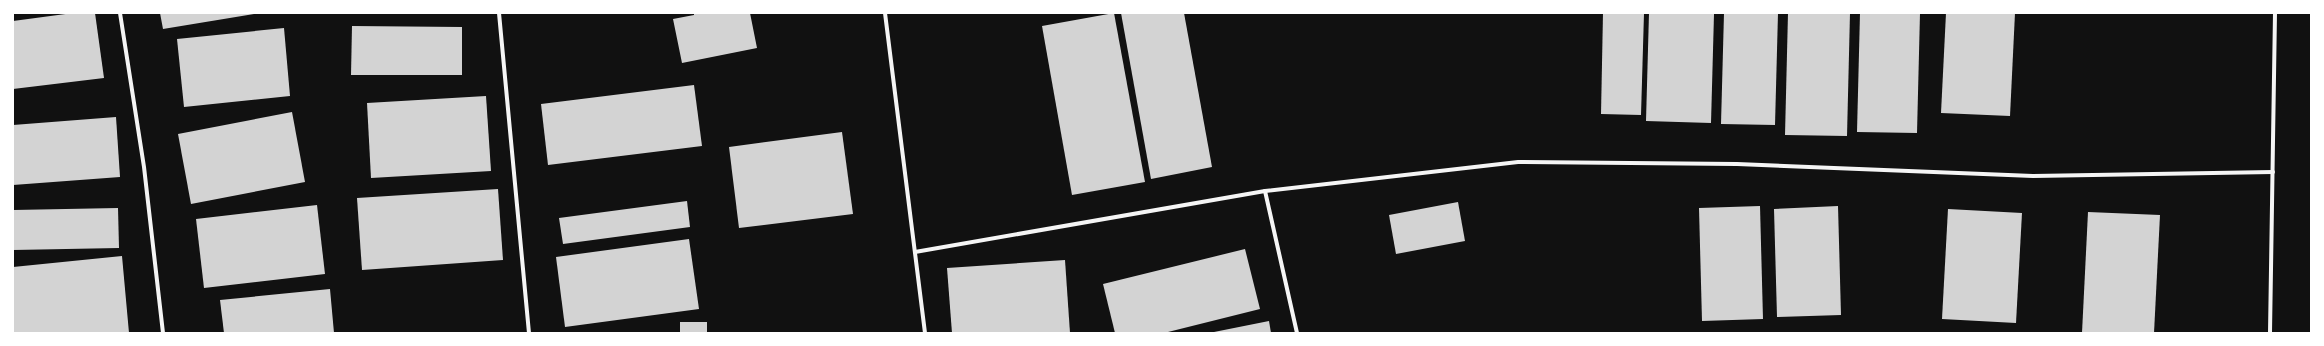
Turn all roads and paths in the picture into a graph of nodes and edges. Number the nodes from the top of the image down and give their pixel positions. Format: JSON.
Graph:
{"nodes":[{"id":1,"x":120,"y":13,"type":"edge"},
{"id":2,"x":499,"y":13,"type":"edge"},
{"id":3,"x":885,"y":13,"type":"edge"},
{"id":4,"x":2276,"y":13,"type":"edge"},
{"id":5,"x":2273,"y":172,"type":"junction"},
{"id":6,"x":1265,"y":191,"type":"junction"},
{"id":7,"x":915,"y":252,"type":"junction"},
{"id":8,"x":163,"y":333,"type":"edge"},
{"id":9,"x":529,"y":333,"type":"edge"},
{"id":10,"x":925,"y":333,"type":"edge"},
{"id":11,"x":1297,"y":333,"type":"edge"},
{"id":12,"x":2270,"y":333,"type":"edge"}],
"edges":[{"from":1,"to":8,"type":"street"},
{"from":2,"to":9,"type":"street"},
{"from":3,"to":7,"type":"street"},
{"from":4,"to":5,"type":"street"},
{"from":5,"to":6,"type":"street"},
{"from":5,"to":12,"type":"street"},
{"from":6,"to":7,"type":"street"},
{"from":6,"to":11,"type":"street"},
{"from":7,"to":10,"type":"street"}]}
